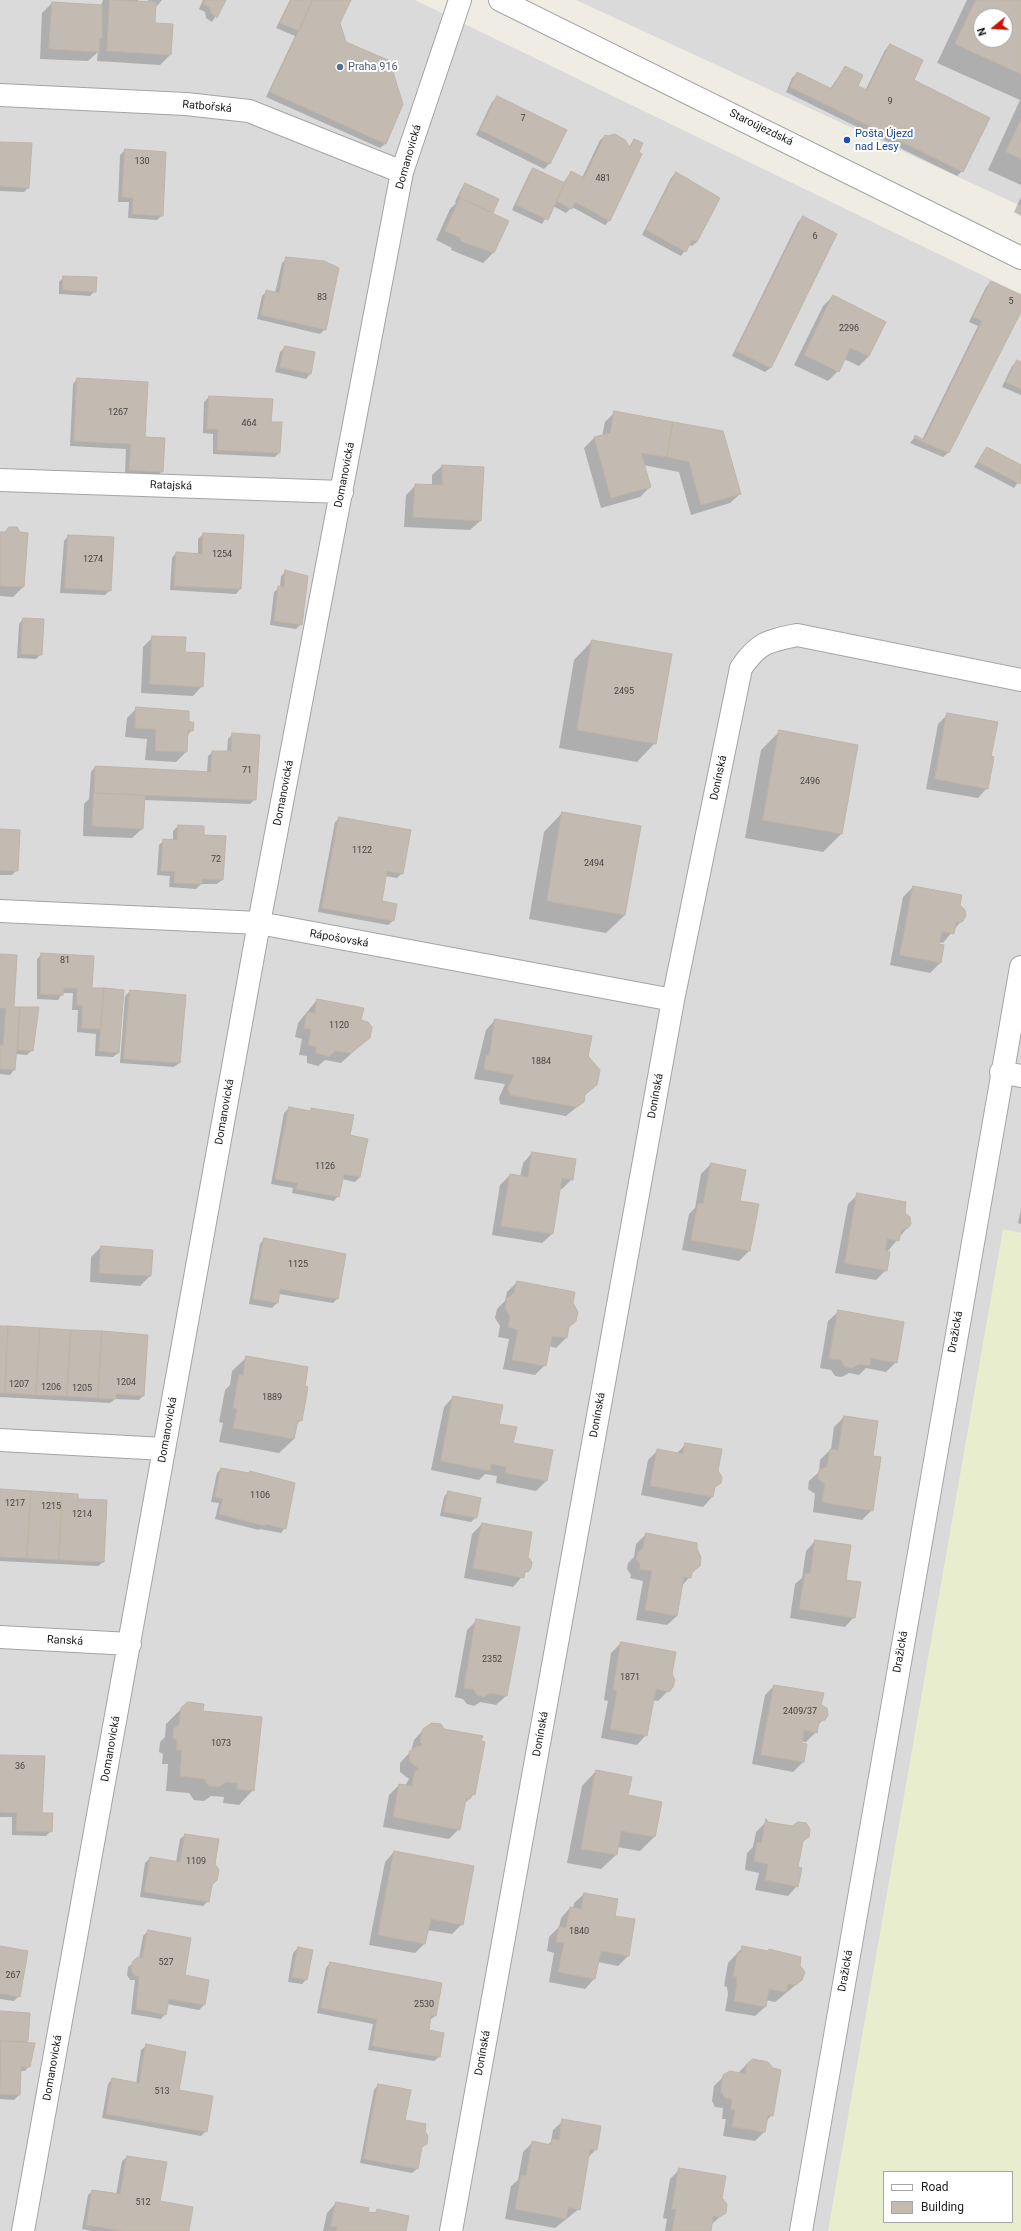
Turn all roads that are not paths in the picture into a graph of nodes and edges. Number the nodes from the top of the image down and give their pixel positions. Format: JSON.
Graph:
{"nodes":[{"id":1,"x":460,"y":0,"type":"edge"},
{"id":2,"x":500,"y":0,"type":"edge"},
{"id":3,"x":0,"y":95,"type":"edge"},
{"id":4,"x":402,"y":172,"type":"junction"},
{"id":5,"x":1021,"y":258,"type":"edge"},
{"id":6,"x":0,"y":480,"type":"edge"},
{"id":7,"x":342,"y":492,"type":"junction"},
{"id":8,"x":1021,"y":680,"type":"edge"},
{"id":9,"x":0,"y":911,"type":"edge"},
{"id":10,"x":259,"y":924,"type":"junction"},
{"id":11,"x":1021,"y":967,"type":"edge"},
{"id":12,"x":673,"y":1000,"type":"junction"},
{"id":13,"x":1011,"y":1074,"type":"edge"},
{"id":14,"x":0,"y":1440,"type":"edge"},
{"id":15,"x":164,"y":1449,"type":"junction"},
{"id":16,"x":0,"y":1637,"type":"edge"},
{"id":17,"x":130,"y":1644,"type":"junction"},
{"id":18,"x":24,"y":2231,"type":"edge"},
{"id":19,"x":451,"y":2231,"type":"edge"},
{"id":20,"x":801,"y":2231,"type":"edge"}],
"edges":[{"from":1,"to":4,"type":"street","name":"Domanovická"},
{"from":2,"to":5,"type":"street","name":"Staroújezdská"},
{"from":3,"to":4,"type":"street","name":"Ratbořská"},
{"from":4,"to":7,"type":"street","name":"Domanovická"},
{"from":6,"to":7,"type":"street","name":"Ratajská"},
{"from":7,"to":10,"type":"street","name":"Domanovická"},
{"from":8,"to":12,"type":"street","name":"Donínská"},
{"from":9,"to":10,"type":"street","name":"Rápošovská"},
{"from":10,"to":12,"type":"street","name":"Rápošovská"},
{"from":10,"to":15,"type":"street","name":"Domanovická"},
{"from":11,"to":13,"type":"street","name":"Dražická"},
{"from":12,"to":19,"type":"street","name":"Donínská"},
{"from":13,"to":20,"type":"street","name":"Dražická"},
{"from":14,"to":15,"type":"street"},
{"from":15,"to":17,"type":"street","name":"Domanovická"},
{"from":16,"to":17,"type":"street","name":"Ranská"},
{"from":17,"to":18,"type":"street","name":"Domanovická"}]}
